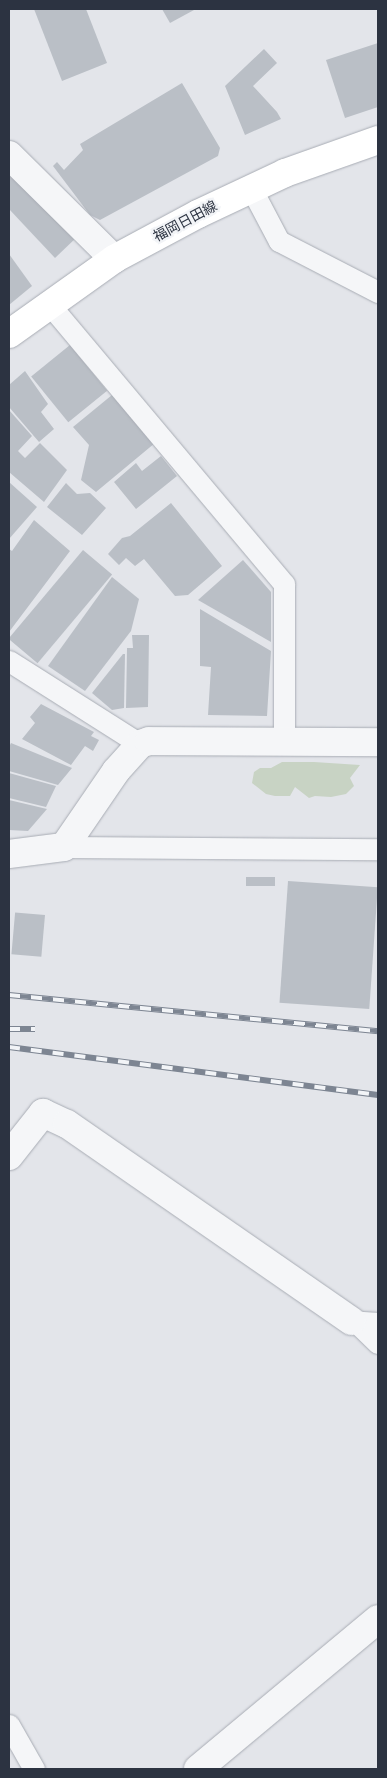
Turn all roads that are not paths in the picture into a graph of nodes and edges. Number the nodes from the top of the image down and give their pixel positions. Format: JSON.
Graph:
{"nodes":[{"id":1,"x":378,"y":140,"type":"edge"},
{"id":2,"x":9,"y":155,"type":"edge"},
{"id":3,"x":251,"y":188,"type":"junction"},
{"id":4,"x":114,"y":259,"type":"junction"},
{"id":5,"x":378,"y":292,"type":"edge"},
{"id":6,"x":50,"y":305,"type":"junction"},
{"id":7,"x":9,"y":334,"type":"edge"},
{"id":8,"x":9,"y":661,"type":"edge"},
{"id":9,"x":284,"y":740,"type":"junction"},
{"id":10,"x":378,"y":742,"type":"edge"},
{"id":11,"x":140,"y":744,"type":"junction"},
{"id":12,"x":64,"y":847,"type":"junction"},
{"id":13,"x":378,"y":849,"type":"edge"},
{"id":14,"x":9,"y":854,"type":"edge"},
{"id":15,"x":9,"y":1156,"type":"edge"},
{"id":16,"x":351,"y":1321,"type":"junction"},
{"id":17,"x":378,"y":1323,"type":"edge"},
{"id":18,"x":378,"y":1343,"type":"edge"},
{"id":19,"x":378,"y":1619,"type":"edge"},
{"id":20,"x":9,"y":1725,"type":"edge"},
{"id":21,"x":34,"y":1769,"type":"edge"},
{"id":22,"x":198,"y":1769,"type":"edge"}],
"edges":[{"from":1,"to":3,"type":"main road","name":"福岡日田線"},
{"from":2,"to":4,"type":"street"},
{"from":3,"to":4,"type":"main road","name":"福岡日田線"},
{"from":3,"to":5,"type":"lane"},
{"from":4,"to":6,"type":"main road","name":"福岡日田線"},
{"from":6,"to":7,"type":"main road","name":"福岡日田線"},
{"from":6,"to":9,"type":"lane"},
{"from":8,"to":11,"type":"lane"},
{"from":9,"to":10,"type":"street"},
{"from":9,"to":11,"type":"street"},
{"from":11,"to":12,"type":"street"},
{"from":12,"to":13,"type":"lane"},
{"from":12,"to":14,"type":"street"},
{"from":15,"to":16,"type":"street"},
{"from":16,"to":17,"type":"lane"},
{"from":16,"to":18,"type":"lane"},
{"from":19,"to":22,"type":"street"},
{"from":20,"to":21,"type":"lane"}]}
